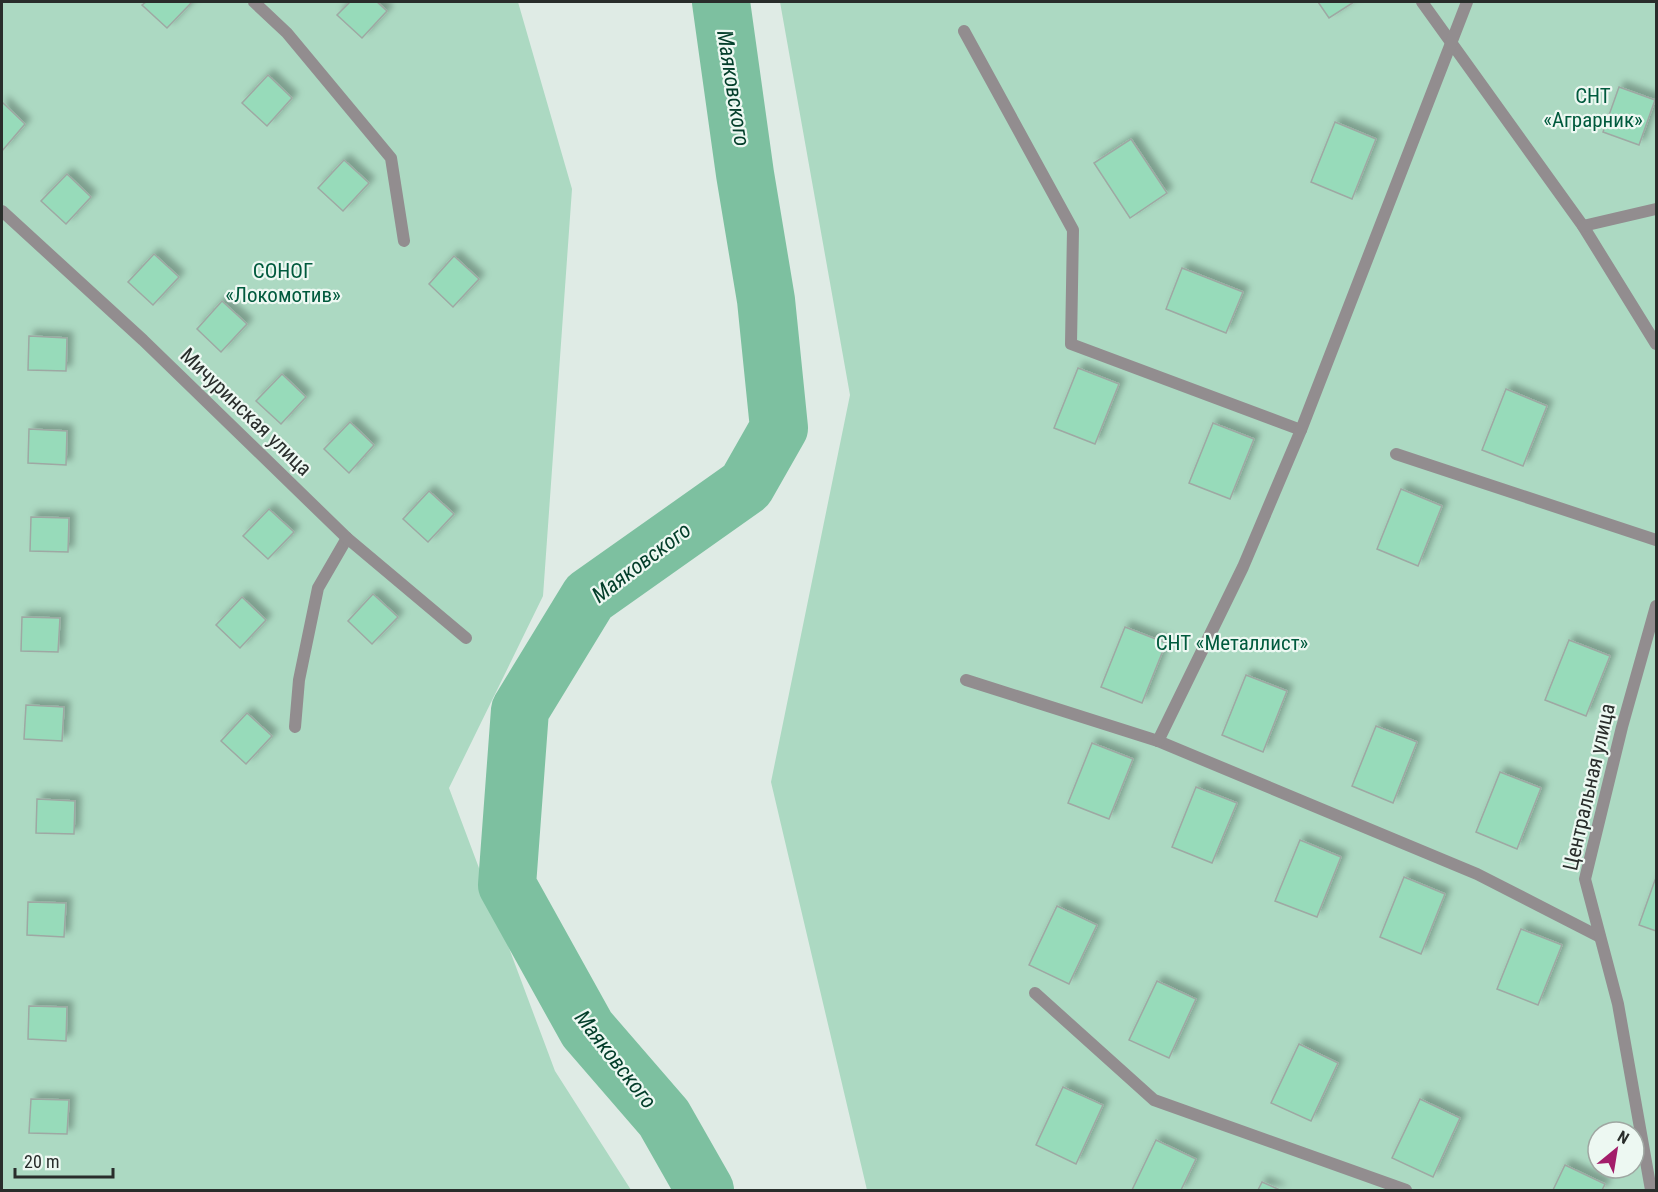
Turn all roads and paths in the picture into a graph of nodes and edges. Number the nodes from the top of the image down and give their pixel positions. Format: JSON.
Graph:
{"nodes":[{"id":1,"x":254,"y":2,"type":"edge"},
{"id":2,"x":1422,"y":2,"type":"edge"},
{"id":3,"x":1467,"y":2,"type":"edge"},
{"id":4,"x":964,"y":31,"type":"dead end"},
{"id":5,"x":1450,"y":41,"type":"junction"},
{"id":6,"x":1656,"y":209,"type":"edge"},
{"id":7,"x":2,"y":211,"type":"edge"},
{"id":8,"x":1583,"y":226,"type":"junction"},
{"id":9,"x":404,"y":241,"type":"dead end"},
{"id":10,"x":1656,"y":344,"type":"edge"},
{"id":11,"x":1301,"y":430,"type":"junction"},
{"id":12,"x":1396,"y":454,"type":"dead end"},
{"id":13,"x":347,"y":538,"type":"junction"},
{"id":14,"x":1656,"y":540,"type":"edge"},
{"id":15,"x":1656,"y":606,"type":"edge"},
{"id":16,"x":466,"y":638,"type":"dead end"},
{"id":17,"x":966,"y":680,"type":"dead end"},
{"id":18,"x":295,"y":727,"type":"dead end"},
{"id":19,"x":1158,"y":741,"type":"junction"},
{"id":20,"x":1600,"y":937,"type":"junction"},
{"id":21,"x":1035,"y":993,"type":"dead end"},
{"id":22,"x":1406,"y":1191,"type":"edge"},
{"id":23,"x":1651,"y":1191,"type":"edge"}],
"edges":[{"from":1,"to":9,"type":"street"},
{"from":2,"to":5,"type":"street"},
{"from":3,"to":5,"type":"street"},
{"from":4,"to":11,"type":"street"},
{"from":5,"to":8,"type":"street"},
{"from":5,"to":11,"type":"street"},
{"from":6,"to":8,"type":"street"},
{"from":7,"to":13,"type":"street","name":"Мичуринская улица"},
{"from":8,"to":10,"type":"street"},
{"from":11,"to":19,"type":"street"},
{"from":12,"to":14,"type":"street"},
{"from":13,"to":16,"type":"street","name":"Мичуринская улица"},
{"from":13,"to":18,"type":"street"},
{"from":15,"to":20,"type":"street","name":"Центральная улица"},
{"from":17,"to":19,"type":"street"},
{"from":19,"to":20,"type":"street"},
{"from":20,"to":23,"type":"street","name":"Центральная улица"},
{"from":21,"to":22,"type":"street"}]}
